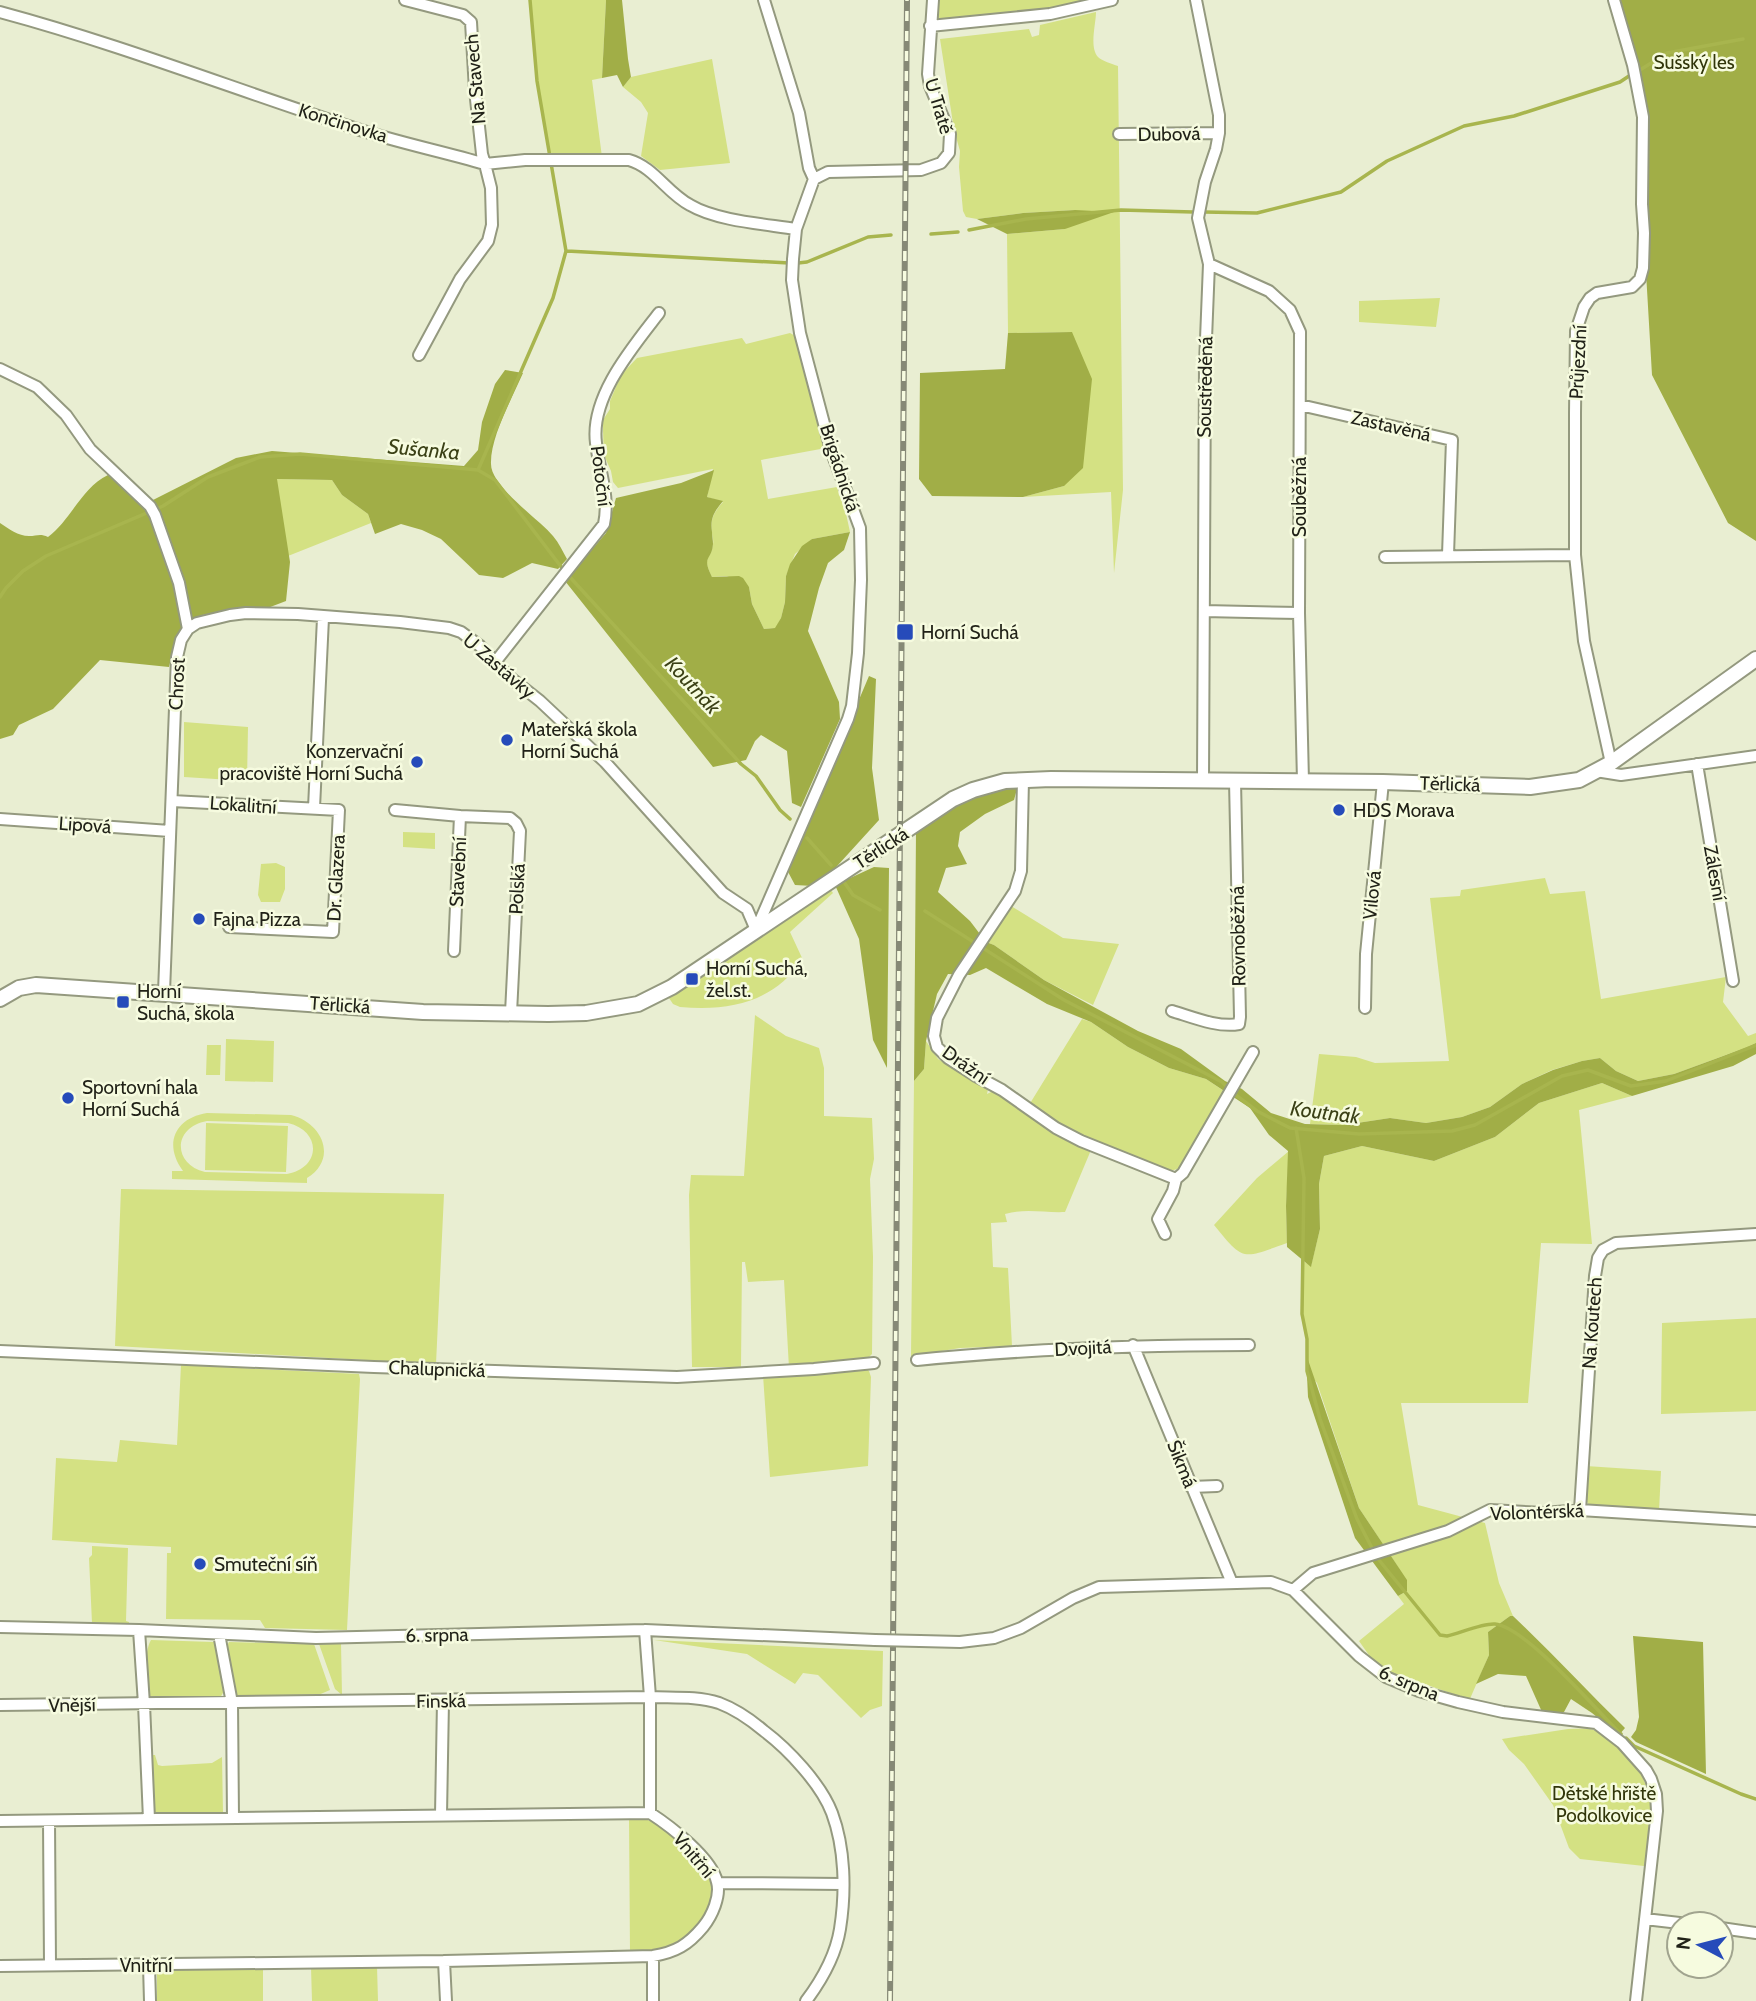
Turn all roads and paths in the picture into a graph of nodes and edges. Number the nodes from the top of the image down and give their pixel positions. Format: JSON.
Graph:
{"nodes":[{"id":1,"x":405,"y":0,"type":"edge"},
{"id":2,"x":765,"y":0,"type":"edge"},
{"id":3,"x":933,"y":0,"type":"edge"},
{"id":4,"x":1112,"y":0,"type":"edge"},
{"id":5,"x":1196,"y":0,"type":"edge"},
{"id":6,"x":1614,"y":0,"type":"edge"},
{"id":7,"x":0,"y":12,"type":"edge"},
{"id":8,"x":930,"y":26,"type":"junction"},
{"id":9,"x":1219,"y":133,"type":"junction"},
{"id":10,"x":1119,"y":134,"type":"dead end"},
{"id":11,"x":485,"y":164,"type":"junction"},
{"id":12,"x":814,"y":179,"type":"junction"},
{"id":13,"x":796,"y":229,"type":"junction"},
{"id":14,"x":1209,"y":264,"type":"junction"},
{"id":15,"x":659,"y":313,"type":"dead end"},
{"id":16,"x":419,"y":355,"type":"dead end"},
{"id":17,"x":0,"y":369,"type":"edge"},
{"id":18,"x":1300,"y":405,"type":"junction"},
{"id":19,"x":1448,"y":555,"type":"junction"},
{"id":20,"x":1575,"y":555,"type":"junction"},
{"id":21,"x":1385,"y":557,"type":"dead end"},
{"id":22,"x":1204,"y":611,"type":"junction"},
{"id":23,"x":1299,"y":612,"type":"junction"},
{"id":24,"x":323,"y":618,"type":"junction"},
{"id":25,"x":188,"y":629,"type":"junction"},
{"id":26,"x":1756,"y":659,"type":"edge"},
{"id":27,"x":496,"y":661,"type":"junction"},
{"id":28,"x":1756,"y":756,"type":"edge"},
{"id":29,"x":1611,"y":762,"type":"junction"},
{"id":30,"x":1697,"y":764,"type":"junction"},
{"id":31,"x":1596,"y":771,"type":"junction"},
{"id":32,"x":1023,"y":780,"type":"junction"},
{"id":33,"x":1203,"y":780,"type":"junction"},
{"id":34,"x":1235,"y":781,"type":"junction"},
{"id":35,"x":1304,"y":781,"type":"junction"},
{"id":36,"x":1383,"y":782,"type":"junction"},
{"id":37,"x":172,"y":801,"type":"junction"},
{"id":38,"x":314,"y":808,"type":"junction"},
{"id":39,"x":395,"y":810,"type":"dead end"},
{"id":40,"x":460,"y":816,"type":"junction"},
{"id":41,"x":0,"y":819,"type":"edge"},
{"id":42,"x":170,"y":831,"type":"junction"},
{"id":43,"x":229,"y":927,"type":"dead end"},
{"id":44,"x":756,"y":930,"type":"junction"},
{"id":45,"x":454,"y":951,"type":"dead end"},
{"id":46,"x":1733,"y":981,"type":"dead end"},
{"id":47,"x":164,"y":992,"type":"junction"},
{"id":48,"x":0,"y":999,"type":"edge"},
{"id":49,"x":1365,"y":1008,"type":"dead end"},
{"id":50,"x":1172,"y":1012,"type":"dead end"},
{"id":51,"x":511,"y":1013,"type":"junction"},
{"id":52,"x":1253,"y":1052,"type":"dead end"},
{"id":53,"x":1175,"y":1179,"type":"junction"},
{"id":54,"x":1166,"y":1234,"type":"dead end"},
{"id":55,"x":1756,"y":1234,"type":"edge"},
{"id":56,"x":1133,"y":1345,"type":"junction"},
{"id":57,"x":1249,"y":1345,"type":"dead end"},
{"id":58,"x":0,"y":1351,"type":"edge"},
{"id":59,"x":917,"y":1360,"type":"dead end"},
{"id":60,"x":874,"y":1363,"type":"dead end"},
{"id":61,"x":1217,"y":1486,"type":"dead end"},
{"id":62,"x":1191,"y":1487,"type":"junction"},
{"id":63,"x":1580,"y":1510,"type":"junction"},
{"id":64,"x":1756,"y":1521,"type":"edge"},
{"id":65,"x":1232,"y":1583,"type":"junction"},
{"id":66,"x":1293,"y":1590,"type":"junction"},
{"id":67,"x":0,"y":1627,"type":"edge"},
{"id":68,"x":139,"y":1630,"type":"junction"},
{"id":69,"x":645,"y":1630,"type":"junction"},
{"id":70,"x":219,"y":1634,"type":"junction"},
{"id":71,"x":650,"y":1697,"type":"junction"},
{"id":72,"x":443,"y":1701,"type":"junction"},
{"id":73,"x":232,"y":1703,"type":"junction"},
{"id":74,"x":144,"y":1704,"type":"junction"},
{"id":75,"x":0,"y":1706,"type":"edge"},
{"id":76,"x":650,"y":1813,"type":"junction"},
{"id":77,"x":441,"y":1815,"type":"junction"},
{"id":78,"x":233,"y":1818,"type":"junction"},
{"id":79,"x":149,"y":1819,"type":"junction"},
{"id":80,"x":0,"y":1821,"type":"edge"},
{"id":81,"x":49,"y":1821,"type":"junction"},
{"id":82,"x":718,"y":1883,"type":"junction"},
{"id":83,"x":843,"y":1884,"type":"junction"},
{"id":84,"x":1645,"y":1919,"type":"junction"},
{"id":85,"x":1665,"y":1921,"type":"edge"},
{"id":86,"x":1735,"y":1930,"type":"edge"},
{"id":87,"x":1756,"y":1933,"type":"edge"},
{"id":88,"x":653,"y":1956,"type":"junction"},
{"id":89,"x":444,"y":1961,"type":"junction"},
{"id":90,"x":50,"y":1965,"type":"junction"},
{"id":91,"x":149,"y":1965,"type":"junction"},
{"id":92,"x":0,"y":1966,"type":"edge"},
{"id":93,"x":150,"y":2001,"type":"edge"},
{"id":94,"x":446,"y":2001,"type":"edge"},
{"id":95,"x":653,"y":2001,"type":"edge"},
{"id":96,"x":806,"y":2001,"type":"edge"},
{"id":97,"x":1636,"y":2001,"type":"edge"}],
"edges":[{"from":1,"to":11,"type":"street","name":"Na Stavech"},
{"from":2,"to":12,"type":"street"},
{"from":3,"to":8,"type":"street","name":"U Tratě"},
{"from":4,"to":8,"type":"street"},
{"from":5,"to":9,"type":"street","name":"Soustředěná"},
{"from":6,"to":20,"type":"street","name":"Průjezdní"},
{"from":7,"to":11,"type":"street","name":"Končinovka"},
{"from":8,"to":12,"type":"street","name":"U Tratě"},
{"from":9,"to":10,"type":"street","name":"Dubová"},
{"from":9,"to":14,"type":"street","name":"Soustředěná"},
{"from":11,"to":13,"type":"street","name":"Končinovka"},
{"from":11,"to":16,"type":"street"},
{"from":12,"to":13,"type":"street","name":"Brigádnická"},
{"from":13,"to":44,"type":"street","name":"Brigádnická"},
{"from":14,"to":18,"type":"street","name":"Souběžná"},
{"from":14,"to":22,"type":"street","name":"Soustředěná"},
{"from":15,"to":27,"type":"street","name":"Potoční"},
{"from":17,"to":25,"type":"street"},
{"from":18,"to":19,"type":"street","name":"Zastavěná"},
{"from":18,"to":23,"type":"street","name":"Souběžná"},
{"from":19,"to":20,"type":"street"},
{"from":19,"to":21,"type":"street"},
{"from":20,"to":29,"type":"street","name":"Průjezdní"},
{"from":22,"to":23,"type":"street"},
{"from":22,"to":33,"type":"street","name":"Soustředěná"},
{"from":23,"to":35,"type":"street","name":"Souběžná"},
{"from":24,"to":25,"type":"street","name":"U Zastávky"},
{"from":24,"to":27,"type":"street","name":"U Zastávky"},
{"from":24,"to":38,"type":"street","name":"Dr. Glazera"},
{"from":25,"to":37,"type":"street","name":"Chrost"},
{"from":26,"to":29,"type":"main road","name":"Těrlická"},
{"from":27,"to":44,"type":"street","name":"U Zastávky"},
{"from":28,"to":30,"type":"street"},
{"from":29,"to":31,"type":"main road","name":"Těrlická"},
{"from":30,"to":31,"type":"street"},
{"from":30,"to":46,"type":"street","name":"Zálesní"},
{"from":31,"to":36,"type":"main road","name":"Těrlická"},
{"from":32,"to":33,"type":"main road","name":"Těrlická"},
{"from":32,"to":44,"type":"main road","name":"Těrlická"},
{"from":32,"to":53,"type":"street","name":"Drážní"},
{"from":33,"to":34,"type":"main road","name":"Těrlická"},
{"from":34,"to":35,"type":"main road","name":"Těrlická"},
{"from":34,"to":50,"type":"street","name":"Rovnoběžná"},
{"from":35,"to":36,"type":"main road","name":"Těrlická"},
{"from":36,"to":49,"type":"street","name":"Vilová"},
{"from":37,"to":38,"type":"street","name":"Lokalitní"},
{"from":37,"to":42,"type":"street","name":"Chrost"},
{"from":38,"to":43,"type":"street","name":"Dr. Glazera"},
{"from":39,"to":40,"type":"street","name":"Stavební"},
{"from":40,"to":45,"type":"street","name":"Stavební"},
{"from":40,"to":51,"type":"street","name":"Polská"},
{"from":41,"to":42,"type":"street","name":"Lipová"},
{"from":42,"to":47,"type":"street","name":"Chrost"},
{"from":44,"to":51,"type":"main road","name":"Těrlická"},
{"from":47,"to":48,"type":"main road","name":"Těrlická"},
{"from":47,"to":51,"type":"main road","name":"Těrlická"},
{"from":52,"to":53,"type":"street"},
{"from":53,"to":54,"type":"street"},
{"from":55,"to":63,"type":"street","name":"Na Koutech"},
{"from":56,"to":57,"type":"street","name":"Dvojitá"},
{"from":56,"to":59,"type":"street","name":"Dvojitá"},
{"from":56,"to":62,"type":"street","name":"Šikmá"},
{"from":58,"to":60,"type":"street","name":"Chalupnická"},
{"from":61,"to":62,"type":"street"},
{"from":62,"to":65,"type":"street","name":"Šikmá"},
{"from":63,"to":64,"type":"street","name":"Volontérská"},
{"from":63,"to":66,"type":"street","name":"Volontérská"},
{"from":65,"to":66,"type":"street"},
{"from":65,"to":69,"type":"street","name":"6. srpna","bridge":true},
{"from":66,"to":84,"type":"street","name":"6. srpna"},
{"from":67,"to":68,"type":"street","name":"6. srpna"},
{"from":68,"to":70,"type":"street","name":"6. srpna"},
{"from":68,"to":74,"type":"street"},
{"from":69,"to":70,"type":"street","name":"6. srpna"},
{"from":69,"to":71,"type":"street"},
{"from":70,"to":73,"type":"street"},
{"from":71,"to":72,"type":"street","name":"Finská"},
{"from":71,"to":76,"type":"street"},
{"from":71,"to":83,"type":"street","name":"Finská"},
{"from":72,"to":73,"type":"street","name":"Finská"},
{"from":72,"to":77,"type":"street"},
{"from":73,"to":74,"type":"street","name":"Vnější"},
{"from":73,"to":78,"type":"street"},
{"from":74,"to":75,"type":"street","name":"Vnější"},
{"from":74,"to":79,"type":"street"},
{"from":76,"to":77,"type":"street"},
{"from":76,"to":82,"type":"street","name":"Vnitřní"},
{"from":77,"to":78,"type":"street"},
{"from":78,"to":79,"type":"street"},
{"from":79,"to":81,"type":"street"},
{"from":80,"to":81,"type":"street"},
{"from":81,"to":90,"type":"street"},
{"from":82,"to":83,"type":"street"},
{"from":82,"to":88,"type":"street","name":"Vnitřní"},
{"from":83,"to":96,"type":"street","name":"Finská"},
{"from":84,"to":85,"type":"street"},
{"from":84,"to":97,"type":"street","name":"6. srpna"},
{"from":86,"to":87,"type":"street"},
{"from":88,"to":89,"type":"street","name":"Vnitřní"},
{"from":88,"to":95,"type":"street"},
{"from":89,"to":91,"type":"street","name":"Vnitřní"},
{"from":89,"to":94,"type":"street"},
{"from":90,"to":91,"type":"street","name":"Vnitřní"},
{"from":90,"to":92,"type":"street","name":"Vnitřní"},
{"from":91,"to":93,"type":"street"}]}
